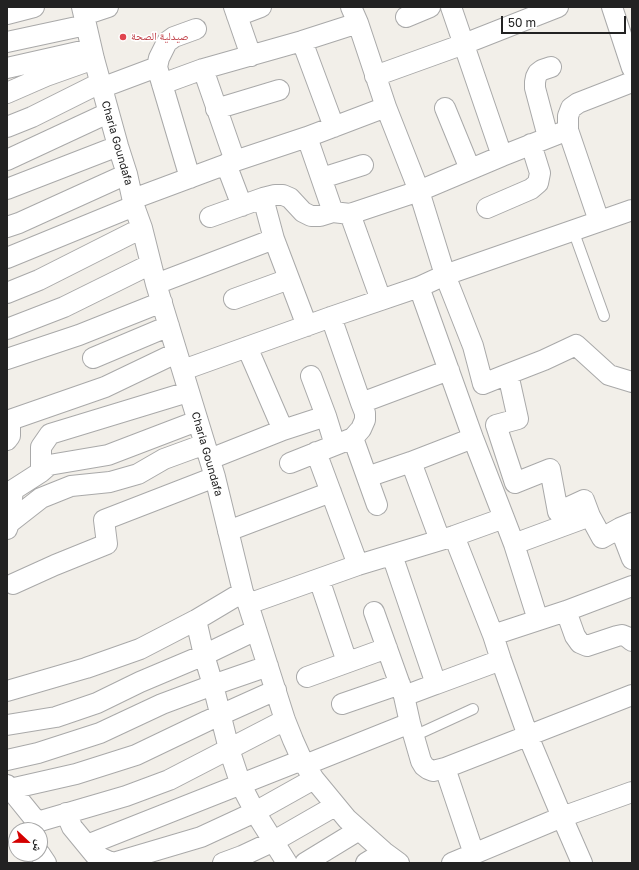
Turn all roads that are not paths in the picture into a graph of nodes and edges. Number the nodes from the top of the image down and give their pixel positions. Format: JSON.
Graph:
{"nodes":[{"id":1,"x":34,"y":7,"type":"edge"},
{"id":2,"x":108,"y":7,"type":"edge"},
{"id":3,"x":261,"y":7,"type":"edge"},
{"id":4,"x":430,"y":7,"type":"edge"},
{"id":5,"x":451,"y":7,"type":"edge"},
{"id":6,"x":558,"y":7,"type":"edge"},
{"id":7,"x":612,"y":7,"type":"edge"},
{"id":8,"x":236,"y":11,"type":"edge"},
{"id":9,"x":526,"y":13,"type":"edge"},
{"id":10,"x":7,"y":14,"type":"edge"},
{"id":11,"x":354,"y":15,"type":"edge"},
{"id":12,"x":84,"y":16,"type":"edge"},
{"id":13,"x":406,"y":16,"type":"dead end"},
{"id":14,"x":196,"y":29,"type":"dead end"},
{"id":15,"x":302,"y":41,"type":"junction"},
{"id":16,"x":7,"y":42,"type":"edge"},
{"id":17,"x":464,"y":44,"type":"junction"},
{"id":18,"x":628,"y":44,"type":"edge"},
{"id":19,"x":92,"y":54,"type":"junction"},
{"id":20,"x":251,"y":56,"type":"junction"},
{"id":21,"x":551,"y":67,"type":"dead end"},
{"id":22,"x":7,"y":68,"type":"edge"},
{"id":23,"x":632,"y":68,"type":"edge"},
{"id":24,"x":203,"y":69,"type":"junction"},
{"id":25,"x":159,"y":76,"type":"junction"},
{"id":26,"x":375,"y":76,"type":"junction"},
{"id":27,"x":632,"y":82,"type":"edge"},
{"id":28,"x":101,"y":85,"type":"junction"},
{"id":29,"x":279,"y":90,"type":"dead end"},
{"id":30,"x":7,"y":93,"type":"edge"},
{"id":31,"x":386,"y":107,"type":"junction"},
{"id":32,"x":445,"y":108,"type":"dead end"},
{"id":33,"x":216,"y":109,"type":"junction"},
{"id":34,"x":108,"y":112,"type":"junction"},
{"id":35,"x":7,"y":127,"type":"edge"},
{"id":36,"x":334,"y":127,"type":"junction"},
{"id":37,"x":568,"y":130,"type":"junction"},
{"id":38,"x":307,"y":137,"type":"junction"},
{"id":39,"x":540,"y":141,"type":"junction"},
{"id":40,"x":118,"y":146,"type":"junction"},
{"id":41,"x":502,"y":156,"type":"junction"},
{"id":42,"x":7,"y":160,"type":"edge"},
{"id":43,"x":230,"y":162,"type":"junction"},
{"id":44,"x":363,"y":165,"type":"dead end"},
{"id":45,"x":470,"y":169,"type":"junction"},
{"id":46,"x":127,"y":174,"type":"junction"},
{"id":47,"x":190,"y":178,"type":"junction"},
{"id":48,"x":322,"y":178,"type":"junction"},
{"id":49,"x":7,"y":189,"type":"edge"},
{"id":50,"x":419,"y":191,"type":"junction"},
{"id":51,"x":263,"y":198,"type":"junction"},
{"id":52,"x":134,"y":202,"type":"junction"},
{"id":53,"x":242,"y":206,"type":"junction"},
{"id":54,"x":487,"y":208,"type":"dead end"},
{"id":55,"x":632,"y":210,"type":"edge"},
{"id":56,"x":342,"y":213,"type":"junction"},
{"id":57,"x":210,"y":217,"type":"dead end"},
{"id":58,"x":599,"y":221,"type":"junction"},
{"id":59,"x":7,"y":227,"type":"edge"},
{"id":60,"x":142,"y":228,"type":"junction"},
{"id":61,"x":573,"y":230,"type":"junction"},
{"id":62,"x":274,"y":239,"type":"junction"},
{"id":63,"x":7,"y":258,"type":"edge"},
{"id":64,"x":151,"y":264,"type":"junction"},
{"id":65,"x":445,"y":275,"type":"junction"},
{"id":66,"x":289,"y":279,"type":"junction"},
{"id":67,"x":419,"y":287,"type":"junction"},
{"id":68,"x":7,"y":293,"type":"edge"},
{"id":69,"x":159,"y":293,"type":"junction"},
{"id":70,"x":234,"y":299,"type":"dead end"},
{"id":71,"x":381,"y":300,"type":"junction"},
{"id":72,"x":604,"y":316,"type":"dead end"},
{"id":73,"x":331,"y":317,"type":"junction"},
{"id":74,"x":169,"y":326,"type":"junction"},
{"id":75,"x":307,"y":326,"type":"junction"},
{"id":76,"x":7,"y":329,"type":"edge"},
{"id":77,"x":248,"y":347,"type":"junction"},
{"id":78,"x":94,"y":358,"type":"dead end"},
{"id":79,"x":7,"y":359,"type":"edge"},
{"id":80,"x":180,"y":362,"type":"junction"},
{"id":81,"x":449,"y":370,"type":"junction"},
{"id":82,"x":508,"y":374,"type":"junction"},
{"id":83,"x":311,"y":376,"type":"dead end"},
{"id":84,"x":632,"y":382,"type":"edge"},
{"id":85,"x":188,"y":392,"type":"junction"},
{"id":86,"x":361,"y":403,"type":"junction"},
{"id":87,"x":326,"y":416,"type":"junction"},
{"id":88,"x":197,"y":421,"type":"junction"},
{"id":89,"x":284,"y":430,"type":"junction"},
{"id":90,"x":473,"y":438,"type":"junction"},
{"id":91,"x":7,"y":440,"type":"edge"},
{"id":92,"x":344,"y":441,"type":"junction"},
{"id":93,"x":316,"y":452,"type":"junction"},
{"id":94,"x":210,"y":460,"type":"junction"},
{"id":95,"x":411,"y":462,"type":"junction"},
{"id":96,"x":290,"y":463,"type":"dead end"},
{"id":97,"x":41,"y":472,"type":"junction"},
{"id":98,"x":367,"y":476,"type":"junction"},
{"id":99,"x":331,"y":492,"type":"junction"},
{"id":100,"x":377,"y":505,"type":"dead end"},
{"id":101,"x":590,"y":516,"type":"junction"},
{"id":102,"x":504,"y":518,"type":"junction"},
{"id":103,"x":8,"y":526,"type":"edge"},
{"id":104,"x":626,"y":526,"type":"edge"},
{"id":105,"x":228,"y":531,"type":"junction"},
{"id":106,"x":447,"y":538,"type":"junction"},
{"id":107,"x":514,"y":544,"type":"junction"},
{"id":108,"x":392,"y":555,"type":"junction"},
{"id":109,"x":632,"y":559,"type":"edge"},
{"id":110,"x":358,"y":565,"type":"junction"},
{"id":111,"x":319,"y":579,"type":"junction"},
{"id":112,"x":9,"y":580,"type":"edge"},
{"id":113,"x":632,"y":586,"type":"edge"},
{"id":114,"x":245,"y":598,"type":"junction"},
{"id":115,"x":566,"y":611,"type":"junction"},
{"id":116,"x":374,"y":612,"type":"dead end"},
{"id":117,"x":196,"y":620,"type":"junction"},
{"id":118,"x":538,"y":620,"type":"junction"},
{"id":119,"x":256,"y":630,"type":"junction"},
{"id":120,"x":493,"y":635,"type":"junction"},
{"id":121,"x":632,"y":640,"type":"edge"},
{"id":122,"x":387,"y":648,"type":"junction"},
{"id":123,"x":204,"y":656,"type":"junction"},
{"id":124,"x":501,"y":660,"type":"junction"},
{"id":125,"x":347,"y":662,"type":"junction"},
{"id":126,"x":268,"y":666,"type":"junction"},
{"id":127,"x":307,"y":677,"type":"dead end"},
{"id":128,"x":436,"y":684,"type":"junction"},
{"id":129,"x":213,"y":685,"type":"junction"},
{"id":130,"x":276,"y":690,"type":"junction"},
{"id":131,"x":402,"y":690,"type":"junction"},
{"id":132,"x":7,"y":691,"type":"edge"},
{"id":133,"x":632,"y":695,"type":"edge"},
{"id":134,"x":342,"y":704,"type":"dead end"},
{"id":135,"x":473,"y":709,"type":"dead end"},
{"id":136,"x":220,"y":715,"type":"junction"},
{"id":137,"x":285,"y":720,"type":"junction"},
{"id":138,"x":7,"y":724,"type":"edge"},
{"id":139,"x":412,"y":729,"type":"junction"},
{"id":140,"x":528,"y":736,"type":"junction"},
{"id":141,"x":229,"y":749,"type":"junction"},
{"id":142,"x":7,"y":760,"type":"edge"},
{"id":143,"x":307,"y":768,"type":"junction"},
{"id":144,"x":445,"y":768,"type":"junction"},
{"id":145,"x":241,"y":785,"type":"junction"},
{"id":146,"x":8,"y":787,"type":"edge"},
{"id":147,"x":632,"y":792,"type":"edge"},
{"id":148,"x":335,"y":806,"type":"junction"},
{"id":149,"x":255,"y":812,"type":"junction"},
{"id":150,"x":66,"y":813,"type":"junction"},
{"id":151,"x":562,"y":817,"type":"junction"},
{"id":152,"x":31,"y":822,"type":"edge"},
{"id":153,"x":44,"y":822,"type":"edge"},
{"id":154,"x":359,"y":830,"type":"junction"},
{"id":155,"x":274,"y":841,"type":"junction"},
{"id":156,"x":474,"y":854,"type":"junction"},
{"id":157,"x":391,"y":857,"type":"edge"},
{"id":158,"x":98,"y":858,"type":"edge"},
{"id":159,"x":223,"y":863,"type":"edge"},
{"id":160,"x":287,"y":863,"type":"edge"},
{"id":161,"x":305,"y":863,"type":"edge"},
{"id":162,"x":366,"y":863,"type":"edge"},
{"id":163,"x":452,"y":863,"type":"edge"},
{"id":164,"x":582,"y":863,"type":"edge"}],
"edges":[{"from":1,"to":10,"type":"street"},
{"from":2,"to":12,"type":"street"},
{"from":3,"to":8,"type":"street"},
{"from":4,"to":13,"type":"street"},
{"from":5,"to":17,"type":"street"},
{"from":6,"to":9,"type":"street"},
{"from":7,"to":18,"type":"street"},
{"from":8,"to":20,"type":"street"},
{"from":9,"to":17,"type":"street"},
{"from":11,"to":15,"type":"street"},
{"from":11,"to":26,"type":"street"},
{"from":12,"to":16,"type":"street"},
{"from":12,"to":19,"type":"street","name":"Charia Goundafa"},
{"from":14,"to":25,"type":"street"},
{"from":15,"to":20,"type":"street"},
{"from":15,"to":36,"type":"street"},
{"from":17,"to":26,"type":"street"},
{"from":17,"to":41,"type":"street"},
{"from":18,"to":23,"type":"street"},
{"from":19,"to":22,"type":"street"},
{"from":19,"to":28,"type":"street","name":"Charia Goundafa"},
{"from":19,"to":30,"type":"street"},
{"from":20,"to":24,"type":"street"},
{"from":21,"to":39,"type":"street"},
{"from":24,"to":25,"type":"street"},
{"from":24,"to":33,"type":"street"},
{"from":25,"to":28,"type":"street"},
{"from":25,"to":47,"type":"street"},
{"from":26,"to":31,"type":"street"},
{"from":27,"to":37,"type":"street"},
{"from":28,"to":34,"type":"street","name":"Charia Goundafa"},
{"from":28,"to":35,"type":"street"},
{"from":29,"to":33,"type":"street"},
{"from":31,"to":36,"type":"street"},
{"from":31,"to":50,"type":"street"},
{"from":32,"to":45,"type":"street"},
{"from":33,"to":43,"type":"street"},
{"from":34,"to":40,"type":"street","name":"Charia Goundafa"},
{"from":34,"to":42,"type":"street"},
{"from":36,"to":38,"type":"street"},
{"from":37,"to":39,"type":"street"},
{"from":37,"to":58,"type":"street"},
{"from":38,"to":43,"type":"street"},
{"from":38,"to":48,"type":"street"},
{"from":39,"to":41,"type":"street"},
{"from":39,"to":54,"type":"street"},
{"from":40,"to":46,"type":"street","name":"Charia Goundafa"},
{"from":40,"to":49,"type":"street"},
{"from":41,"to":45,"type":"street"},
{"from":43,"to":47,"type":"street"},
{"from":43,"to":53,"type":"street"},
{"from":44,"to":48,"type":"street"},
{"from":45,"to":50,"type":"street"},
{"from":46,"to":52,"type":"street","name":"Charia Goundafa"},
{"from":46,"to":59,"type":"street"},
{"from":47,"to":52,"type":"street"},
{"from":48,"to":56,"type":"street"},
{"from":50,"to":56,"type":"street"},
{"from":50,"to":65,"type":"street"},
{"from":51,"to":53,"type":"street"},
{"from":51,"to":56,"type":"street"},
{"from":51,"to":62,"type":"street"},
{"from":52,"to":60,"type":"street","name":"Charia Goundafa"},
{"from":52,"to":63,"type":"street"},
{"from":53,"to":57,"type":"street"},
{"from":55,"to":58,"type":"street"},
{"from":56,"to":71,"type":"street"},
{"from":58,"to":61,"type":"street"},
{"from":60,"to":64,"type":"street","name":"Charia Goundafa"},
{"from":60,"to":68,"type":"street"},
{"from":61,"to":65,"type":"street"},
{"from":61,"to":72,"type":"lane"},
{"from":62,"to":66,"type":"street"},
{"from":62,"to":69,"type":"street"},
{"from":64,"to":69,"type":"street","name":"Charia Goundafa"},
{"from":64,"to":76,"type":"street"},
{"from":65,"to":67,"type":"street"},
{"from":65,"to":82,"type":"street"},
{"from":66,"to":70,"type":"street"},
{"from":66,"to":75,"type":"street"},
{"from":67,"to":71,"type":"street"},
{"from":67,"to":81,"type":"street"},
{"from":69,"to":74,"type":"street","name":"Charia Goundafa"},
{"from":69,"to":79,"type":"street"},
{"from":71,"to":73,"type":"street"},
{"from":73,"to":75,"type":"street"},
{"from":73,"to":86,"type":"street"},
{"from":74,"to":78,"type":"street"},
{"from":74,"to":80,"type":"street","name":"Charia Goundafa"},
{"from":75,"to":77,"type":"street"},
{"from":77,"to":80,"type":"street"},
{"from":77,"to":89,"type":"street"},
{"from":80,"to":85,"type":"street","name":"Charia Goundafa"},
{"from":80,"to":91,"type":"street"},
{"from":81,"to":86,"type":"street"},
{"from":81,"to":90,"type":"street"},
{"from":82,"to":84,"type":"street"},
{"from":82,"to":101,"type":"street"},
{"from":83,"to":87,"type":"street"},
{"from":85,"to":88,"type":"street","name":"Charia Goundafa"},
{"from":85,"to":97,"type":"street"},
{"from":86,"to":92,"type":"street"},
{"from":87,"to":89,"type":"street"},
{"from":87,"to":92,"type":"street"},
{"from":88,"to":94,"type":"street","name":"Charia Goundafa"},
{"from":88,"to":97,"type":"street"},
{"from":89,"to":94,"type":"street"},
{"from":90,"to":95,"type":"street"},
{"from":90,"to":102,"type":"street"},
{"from":92,"to":93,"type":"street"},
{"from":92,"to":98,"type":"street"},
{"from":93,"to":96,"type":"street"},
{"from":93,"to":99,"type":"street"},
{"from":94,"to":103,"type":"street"},
{"from":94,"to":105,"type":"street","name":"Charia Goundafa"},
{"from":94,"to":112,"type":"street"},
{"from":95,"to":98,"type":"street"},
{"from":95,"to":106,"type":"street"},
{"from":97,"to":103,"type":"street"},
{"from":98,"to":100,"type":"street"},
{"from":99,"to":105,"type":"street"},
{"from":99,"to":110,"type":"street"},
{"from":101,"to":104,"type":"street"},
{"from":101,"to":107,"type":"street"},
{"from":102,"to":106,"type":"street"},
{"from":102,"to":107,"type":"street"},
{"from":104,"to":109,"type":"street"},
{"from":105,"to":114,"type":"street","name":"Charia Goundafa"},
{"from":106,"to":108,"type":"street"},
{"from":106,"to":120,"type":"street"},
{"from":107,"to":118,"type":"street"},
{"from":108,"to":110,"type":"street"},
{"from":108,"to":128,"type":"street"},
{"from":110,"to":111,"type":"street"},
{"from":111,"to":114,"type":"street"},
{"from":111,"to":125,"type":"street"},
{"from":113,"to":115,"type":"street"},
{"from":114,"to":117,"type":"street"},
{"from":114,"to":119,"type":"street","name":"Charia Goundafa"},
{"from":115,"to":118,"type":"street"},
{"from":115,"to":121,"type":"street"},
{"from":116,"to":122,"type":"street"},
{"from":117,"to":123,"type":"street"},
{"from":117,"to":132,"type":"street"},
{"from":118,"to":120,"type":"street"},
{"from":119,"to":123,"type":"street"},
{"from":119,"to":126,"type":"street","name":"Charia Goundafa"},
{"from":120,"to":124,"type":"street"},
{"from":122,"to":125,"type":"street"},
{"from":122,"to":131,"type":"street"},
{"from":123,"to":129,"type":"street"},
{"from":123,"to":138,"type":"street"},
{"from":124,"to":128,"type":"street"},
{"from":124,"to":140,"type":"street"},
{"from":125,"to":127,"type":"street"},
{"from":126,"to":129,"type":"street"},
{"from":126,"to":130,"type":"street","name":"Charia Goundafa"},
{"from":128,"to":131,"type":"street"},
{"from":129,"to":136,"type":"street"},
{"from":129,"to":142,"type":"street"},
{"from":130,"to":136,"type":"street"},
{"from":130,"to":137,"type":"street","name":"Charia Goundafa"},
{"from":131,"to":134,"type":"street"},
{"from":131,"to":139,"type":"street"},
{"from":133,"to":140,"type":"street"},
{"from":135,"to":139,"type":"lane"},
{"from":136,"to":141,"type":"street"},
{"from":136,"to":146,"type":"street"},
{"from":137,"to":141,"type":"street"},
{"from":137,"to":143,"type":"street","name":"Charia Goundafa"},
{"from":139,"to":143,"type":"street"},
{"from":139,"to":144,"type":"street"},
{"from":140,"to":144,"type":"street"},
{"from":140,"to":151,"type":"street"},
{"from":141,"to":145,"type":"street"},
{"from":141,"to":150,"type":"street"},
{"from":143,"to":145,"type":"street"},
{"from":143,"to":148,"type":"street","name":"Charia Goundafa"},
{"from":143,"to":149,"type":"street"},
{"from":144,"to":156,"type":"street"},
{"from":145,"to":149,"type":"street"},
{"from":145,"to":158,"type":"street"},
{"from":146,"to":152,"type":"street"},
{"from":147,"to":151,"type":"street"},
{"from":148,"to":154,"type":"street","name":"Charia Goundafa"},
{"from":148,"to":155,"type":"street"},
{"from":149,"to":155,"type":"street"},
{"from":149,"to":158,"type":"street"},
{"from":150,"to":153,"type":"street"},
{"from":150,"to":158,"type":"street"},
{"from":151,"to":156,"type":"street"},
{"from":151,"to":164,"type":"street"},
{"from":154,"to":157,"type":"street","name":"Charia Goundafa"},
{"from":154,"to":161,"type":"street"},
{"from":155,"to":159,"type":"street"},
{"from":155,"to":160,"type":"street"},
{"from":156,"to":163,"type":"street"},
{"from":157,"to":162,"type":"street"}]}
